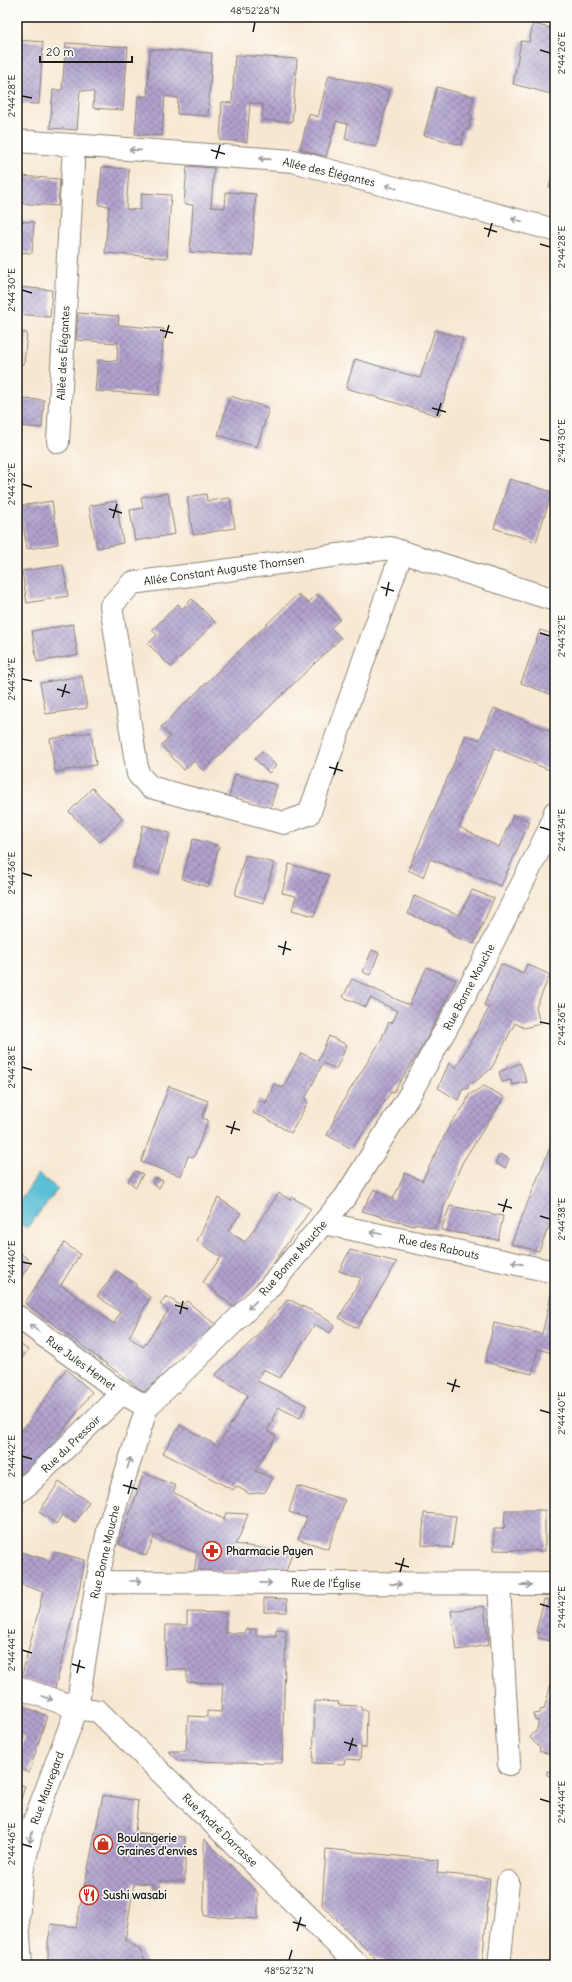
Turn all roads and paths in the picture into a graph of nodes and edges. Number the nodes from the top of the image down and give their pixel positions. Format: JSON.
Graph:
{"nodes":[{"id":1,"x":17,"y":141,"type":"edge"},
{"id":2,"x":74,"y":145,"type":"junction"},
{"id":3,"x":555,"y":230,"type":"edge"},
{"id":4,"x":58,"y":442,"type":"dead end"},
{"id":5,"x":402,"y":552,"type":"junction"},
{"id":6,"x":555,"y":600,"type":"edge"},
{"id":7,"x":555,"y":812,"type":"edge"},
{"id":8,"x":324,"y":1223,"type":"junction"},
{"id":9,"x":555,"y":1272,"type":"edge"},
{"id":10,"x":17,"y":1316,"type":"edge"},
{"id":11,"x":122,"y":1393,"type":"junction"},
{"id":12,"x":147,"y":1407,"type":"junction"},
{"id":13,"x":17,"y":1493,"type":"edge"},
{"id":14,"x":97,"y":1582,"type":"junction"},
{"id":15,"x":555,"y":1584,"type":"edge"},
{"id":16,"x":499,"y":1585,"type":"junction"},
{"id":17,"x":17,"y":1687,"type":"edge"},
{"id":18,"x":77,"y":1708,"type":"junction"},
{"id":19,"x":509,"y":1764,"type":"dead end"},
{"id":20,"x":508,"y":1882,"type":"dead end"},
{"id":21,"x":21,"y":1965,"type":"edge"},
{"id":22,"x":358,"y":1965,"type":"edge"},
{"id":23,"x":499,"y":1965,"type":"edge"}],
"edges":[{"from":1,"to":2,"type":"street","name":"Allée des Élégantes"},
{"from":3,"to":2,"type":"street","name":"Allée des Élégantes","one_way":true},
{"from":2,"to":4,"type":"street","name":"Allée des Élégantes"},
{"from":5,"to":5,"type":"street","name":"Allée Constant Auguste Thomsen"},
{"from":5,"to":6,"type":"street","name":"Allée Constant Auguste Thomsen"},
{"from":7,"to":8,"type":"street","name":"Rue Bonne Mouche"},
{"from":9,"to":8,"type":"street","name":"Rue des Rabouts","one_way":true},
{"from":8,"to":12,"type":"street","name":"Rue Bonne Mouche","one_way":true},
{"from":11,"to":10,"type":"street","name":"Rue Jules Hemet","one_way":true},
{"from":11,"to":12,"type":"street","name":"Rue Jules Hemet"},
{"from":11,"to":13,"type":"street","name":"Rue du Pressoir"},
{"from":14,"to":12,"type":"street","name":"Rue Bonne Mouche","one_way":true},
{"from":14,"to":16,"type":"street","name":"Rue de l'Église","one_way":true},
{"from":14,"to":18,"type":"street","name":"Rue Bonne Mouche"},
{"from":16,"to":15,"type":"street","name":"Rue de l'Église","one_way":true},
{"from":16,"to":19,"type":"street"},
{"from":17,"to":18,"type":"street","name":"Rue André Darrasse","one_way":true},
{"from":18,"to":21,"type":"street","name":"Rue Mauregard","one_way":true},
{"from":18,"to":22,"type":"street","name":"Rue André Darrasse"},
{"from":20,"to":23,"type":"street"}]}
